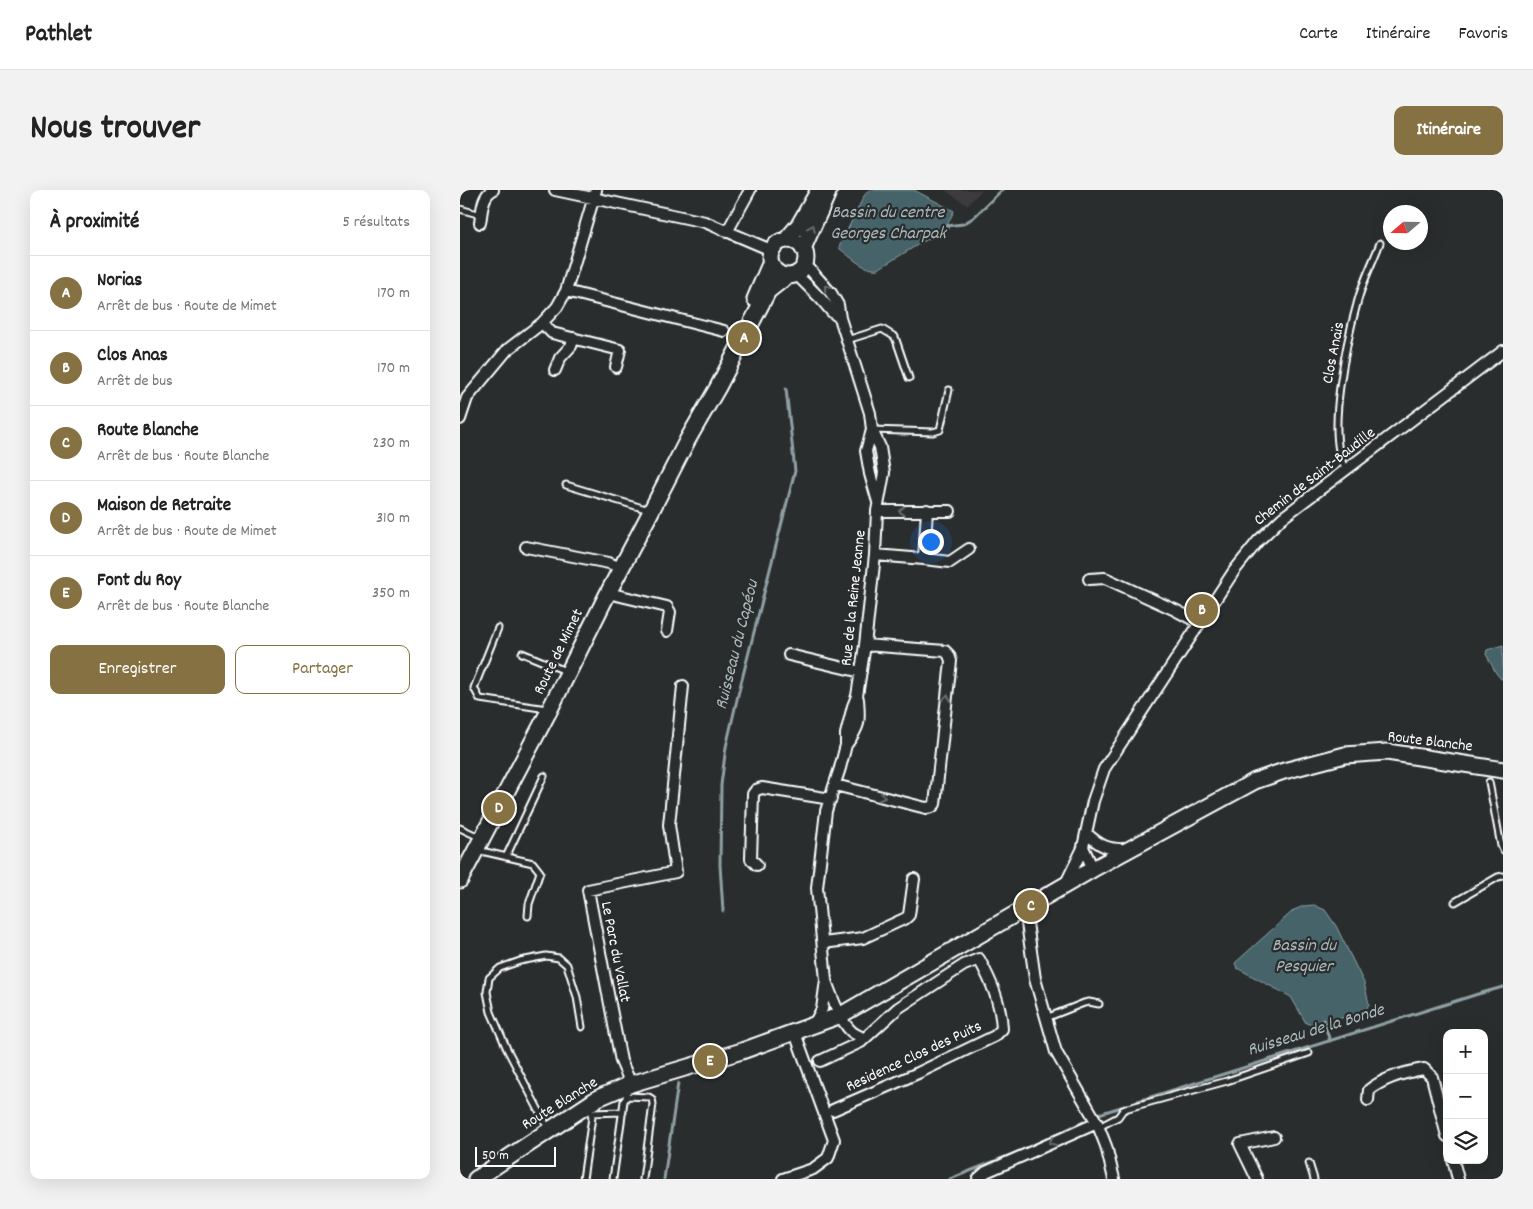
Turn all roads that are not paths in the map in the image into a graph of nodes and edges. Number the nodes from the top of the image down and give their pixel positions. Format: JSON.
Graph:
{"nodes":[{"id":1,"x":493,"y":190,"type":"edge"},
{"id":2,"x":556,"y":190,"type":"edge"},
{"id":3,"x":750,"y":190,"type":"edge"},
{"id":4,"x":819,"y":190,"type":"edge"},
{"id":5,"x":829,"y":190,"type":"edge"},
{"id":6,"x":595,"y":194,"type":"edge"},
{"id":7,"x":460,"y":209,"type":"edge"},
{"id":8,"x":481,"y":219,"type":"joint"},
{"id":9,"x":727,"y":232,"type":"junction"},
{"id":10,"x":787,"y":240,"type":"junction"},
{"id":11,"x":1380,"y":243,"type":"dead end"},
{"id":12,"x":771,"y":257,"type":"junction"},
{"id":13,"x":798,"y":266,"type":"junction"},
{"id":14,"x":566,"y":291,"type":"junction"},
{"id":15,"x":542,"y":322,"type":"junction"},
{"id":16,"x":724,"y":331,"type":"dead end"},
{"id":17,"x":574,"y":338,"type":"junction"},
{"id":18,"x":847,"y":340,"type":"junction"},
{"id":19,"x":1503,"y":351,"type":"edge"},
{"id":20,"x":616,"y":367,"type":"dead end"},
{"id":21,"x":556,"y":370,"type":"dead end"},
{"id":22,"x":909,"y":378,"type":"dead end"},
{"id":23,"x":949,"y":390,"type":"dead end"},
{"id":24,"x":464,"y":397,"type":"edge"},
{"id":25,"x":460,"y":418,"type":"edge"},
{"id":26,"x":872,"y":430,"type":"junction"},
{"id":27,"x":688,"y":439,"type":"junction"},
{"id":28,"x":1346,"y":470,"type":"junction"},
{"id":29,"x":884,"y":473,"type":"junction"},
{"id":30,"x":870,"y":474,"type":"junction"},
{"id":31,"x":566,"y":485,"type":"dead end"},
{"id":32,"x":878,"y":507,"type":"junction"},
{"id":33,"x":926,"y":510,"type":"junction"},
{"id":34,"x":651,"y":511,"type":"junction"},
{"id":35,"x":950,"y":511,"type":"dead end"},
{"id":36,"x":526,"y":547,"type":"dead end"},
{"id":37,"x":970,"y":549,"type":"dead end"},
{"id":38,"x":875,"y":555,"type":"junction"},
{"id":39,"x":924,"y":559,"type":"junction"},
{"id":40,"x":621,"y":568,"type":"junction"},
{"id":41,"x":1089,"y":579,"type":"dead end"},
{"id":42,"x":608,"y":593,"type":"junction"},
{"id":43,"x":1200,"y":623,"type":"junction"},
{"id":44,"x":498,"y":628,"type":"dead end"},
{"id":45,"x":667,"y":630,"type":"dead end"},
{"id":46,"x":866,"y":645,"type":"junction"},
{"id":47,"x":522,"y":653,"type":"dead end"},
{"id":48,"x":789,"y":656,"type":"dead end"},
{"id":49,"x":568,"y":672,"type":"junction"},
{"id":50,"x":861,"y":672,"type":"junction"},
{"id":51,"x":683,"y":686,"type":"dead end"},
{"id":52,"x":550,"y":709,"type":"junction"},
{"id":53,"x":1497,"y":774,"type":"edge"},
{"id":54,"x":544,"y":776,"type":"dead end"},
{"id":55,"x":835,"y":785,"type":"junction"},
{"id":56,"x":831,"y":799,"type":"junction"},
{"id":57,"x":460,"y":828,"type":"edge"},
{"id":58,"x":1086,"y":833,"type":"junction"},
{"id":59,"x":479,"y":844,"type":"junction"},
{"id":60,"x":1083,"y":848,"type":"junction"},
{"id":61,"x":1130,"y":849,"type":"junction"},
{"id":62,"x":1503,"y":850,"type":"edge"},
{"id":63,"x":506,"y":857,"type":"junction"},
{"id":64,"x":757,"y":865,"type":"dead end"},
{"id":65,"x":1096,"y":868,"type":"junction"},
{"id":66,"x":1503,"y":876,"type":"edge"},
{"id":67,"x":914,"y":879,"type":"dead end"},
{"id":68,"x":460,"y":880,"type":"edge"},
{"id":69,"x":1064,"y":887,"type":"junction"},
{"id":70,"x":1455,"y":902,"type":"dead end"},
{"id":71,"x":1026,"y":909,"type":"junction"},
{"id":72,"x":528,"y":916,"type":"dead end"},
{"id":73,"x":823,"y":942,"type":"junction"},
{"id":74,"x":826,"y":980,"type":"junction"},
{"id":75,"x":1099,"y":1004,"type":"dead end"},
{"id":76,"x":841,"y":1015,"type":"junction"},
{"id":77,"x":1046,"y":1018,"type":"junction"},
{"id":78,"x":813,"y":1026,"type":"junction"},
{"id":79,"x":582,"y":1027,"type":"dead end"},
{"id":80,"x":795,"y":1033,"type":"junction"},
{"id":81,"x":864,"y":1039,"type":"junction"},
{"id":82,"x":1309,"y":1053,"type":"dead end"},
{"id":83,"x":820,"y":1062,"type":"dead end"},
{"id":84,"x":627,"y":1089,"type":"junction"},
{"id":85,"x":1368,"y":1100,"type":"dead end"},
{"id":86,"x":590,"y":1108,"type":"junction"},
{"id":87,"x":833,"y":1110,"type":"dead end"},
{"id":88,"x":623,"y":1112,"type":"junction"},
{"id":89,"x":1443,"y":1120,"type":"edge"},
{"id":90,"x":1098,"y":1125,"type":"junction"},
{"id":91,"x":549,"y":1130,"type":"junction"},
{"id":92,"x":1274,"y":1137,"type":"dead end"},
{"id":93,"x":1309,"y":1163,"type":"dead end"},
{"id":94,"x":1454,"y":1164,"type":"edge"},
{"id":95,"x":814,"y":1174,"type":"edge"},
{"id":96,"x":476,"y":1179,"type":"edge"},
{"id":97,"x":583,"y":1179,"type":"edge"},
{"id":98,"x":613,"y":1179,"type":"edge"},
{"id":99,"x":643,"y":1179,"type":"edge"},
{"id":100,"x":783,"y":1179,"type":"edge"},
{"id":101,"x":978,"y":1179,"type":"edge"},
{"id":102,"x":1114,"y":1179,"type":"edge"},
{"id":103,"x":1257,"y":1179,"type":"edge"},
{"id":104,"x":1314,"y":1179,"type":"edge"},
{"id":105,"x":1458,"y":1179,"type":"edge"}],
"edges":[{"from":1,"to":8,"type":"street"},
{"from":2,"to":6,"type":"street"},
{"from":3,"to":9,"type":"street"},
{"from":4,"to":10,"type":"street"},
{"from":13,"to":5,"type":"street","one_way":true},
{"from":6,"to":9,"type":"street"},
{"from":6,"to":14,"type":"street"},
{"from":7,"to":8,"type":"lane"},
{"from":9,"to":12,"type":"street"},
{"from":10,"to":12,"type":"street"},
{"from":10,"to":13,"type":"street"},
{"from":11,"to":28,"type":"lane","name":"Clos Anaïs"},
{"from":12,"to":13,"type":"street"},
{"from":12,"to":27,"type":"street","name":"Route de Mimet"},
{"from":13,"to":18,"type":"street","name":"Rue de la Reine Jeanne"},
{"from":13,"to":27,"type":"street","name":"Route de Mimet"},
{"from":14,"to":15,"type":"street"},
{"from":14,"to":16,"type":"street"},
{"from":15,"to":17,"type":"street"},
{"from":15,"to":24,"type":"street"},
{"from":17,"to":20,"type":"street"},
{"from":17,"to":21,"type":"street"},
{"from":18,"to":22,"type":"lane"},
{"from":18,"to":26,"type":"street","name":"Rue de la Reine Jeanne"},
{"from":19,"to":28,"type":"street","name":"Chemin de Saint-Baudille"},
{"from":23,"to":26,"type":"lane"},
{"from":24,"to":25,"type":"street"},
{"from":26,"to":29,"type":"street","name":"Rue de la Reine Jeanne"},
{"from":26,"to":30,"type":"street","name":"Rue de la Reine Jeanne"},
{"from":27,"to":34,"type":"street","name":"Route de Mimet"},
{"from":28,"to":43,"type":"street","name":"Chemin de Saint-Baudille"},
{"from":29,"to":30,"type":"street"},
{"from":29,"to":32,"type":"street","name":"Rue de la Reine Jeanne"},
{"from":30,"to":32,"type":"street","name":"Rue de la Reine Jeanne"},
{"from":31,"to":34,"type":"lane"},
{"from":33,"to":32,"type":"street","one_way":true},
{"from":32,"to":38,"type":"street","name":"Rue de la Reine Jeanne"},
{"from":33,"to":35,"type":"street"},
{"from":33,"to":39,"type":"street"},
{"from":34,"to":40,"type":"street","name":"Route de Mimet"},
{"from":36,"to":40,"type":"street"},
{"from":37,"to":39,"type":"street"},
{"from":38,"to":39,"type":"street"},
{"from":38,"to":46,"type":"street","name":"Rue de la Reine Jeanne"},
{"from":40,"to":42,"type":"street","name":"Route de Mimet"},
{"from":41,"to":43,"type":"street"},
{"from":42,"to":45,"type":"street"},
{"from":42,"to":49,"type":"street","name":"Route de Mimet"},
{"from":43,"to":58,"type":"street","name":"Chemin de Saint-Baudille"},
{"from":44,"to":52,"type":"lane"},
{"from":46,"to":50,"type":"street","name":"Rue de la Reine Jeanne"},
{"from":55,"to":46,"type":"street","one_way":true},
{"from":47,"to":49,"type":"lane"},
{"from":48,"to":50,"type":"street"},
{"from":49,"to":52,"type":"street","name":"Route de Mimet"},
{"from":50,"to":55,"type":"street","name":"Rue de la Reine Jeanne"},
{"from":51,"to":84,"type":"street","name":"Le Parc du Vallat"},
{"from":52,"to":59,"type":"street","name":"Route de Mimet"},
{"from":53,"to":61,"type":"street","name":"Route Blanche"},
{"from":53,"to":62,"type":"lane"},
{"from":54,"to":63,"type":"lane"},
{"from":55,"to":56,"type":"street","name":"Rue de la Reine Jeanne"},
{"from":56,"to":64,"type":"street"},
{"from":56,"to":73,"type":"street","name":"Rue de la Reine Jeanne"},
{"from":57,"to":59,"type":"lane"},
{"from":58,"to":60,"type":"street","name":"Chemin de Saint-Baudille"},
{"from":58,"to":61,"type":"street"},
{"from":58,"to":65,"type":"street"},
{"from":59,"to":63,"type":"lane"},
{"from":59,"to":68,"type":"street","name":"Route de Mimet"},
{"from":60,"to":65,"type":"street"},
{"from":60,"to":69,"type":"street","name":"Chemin de Saint-Baudille"},
{"from":61,"to":65,"type":"street","name":"Route Blanche"},
{"from":63,"to":72,"type":"lane"},
{"from":65,"to":69,"type":"street","name":"Route Blanche"},
{"from":66,"to":70,"type":"lane"},
{"from":67,"to":73,"type":"street"},
{"from":69,"to":71,"type":"street","name":"Route Blanche"},
{"from":71,"to":76,"type":"street","name":"Route Blanche"},
{"from":71,"to":77,"type":"street"},
{"from":73,"to":74,"type":"street","name":"Rue de la Reine Jeanne"},
{"from":74,"to":76,"type":"street","name":"Rue de la Reine Jeanne"},
{"from":74,"to":78,"type":"street","name":"Rue de la Reine Jeanne"},
{"from":75,"to":77,"type":"lane"},
{"from":76,"to":78,"type":"street","name":"Route Blanche"},
{"from":76,"to":81,"type":"street"},
{"from":77,"to":90,"type":"street"},
{"from":78,"to":80,"type":"street","name":"Route Blanche"},
{"from":79,"to":91,"type":"lane"},
{"from":80,"to":84,"type":"street","name":"Route Blanche"},
{"from":80,"to":95,"type":"street"},
{"from":81,"to":83,"type":"street","name":"Residence Clos des Puits"},
{"from":81,"to":87,"type":"street","name":"Residence Clos des Puits"},
{"from":82,"to":90,"type":"lane"},
{"from":84,"to":86,"type":"street","name":"Route Blanche"},
{"from":84,"to":88,"type":"lane"},
{"from":84,"to":99,"type":"lane"},
{"from":85,"to":89,"type":"street"},
{"from":86,"to":88,"type":"lane"},
{"from":86,"to":91,"type":"street","name":"Route Blanche"},
{"from":86,"to":97,"type":"lane"},
{"from":88,"to":98,"type":"lane"},
{"from":90,"to":101,"type":"street","one_way":true},
{"from":90,"to":102,"type":"street"},
{"from":91,"to":96,"type":"street","name":"Route Blanche"},
{"from":92,"to":103,"type":"street"},
{"from":93,"to":104,"type":"lane"},
{"from":94,"to":105,"type":"street"},
{"from":95,"to":100,"type":"street"}]}
